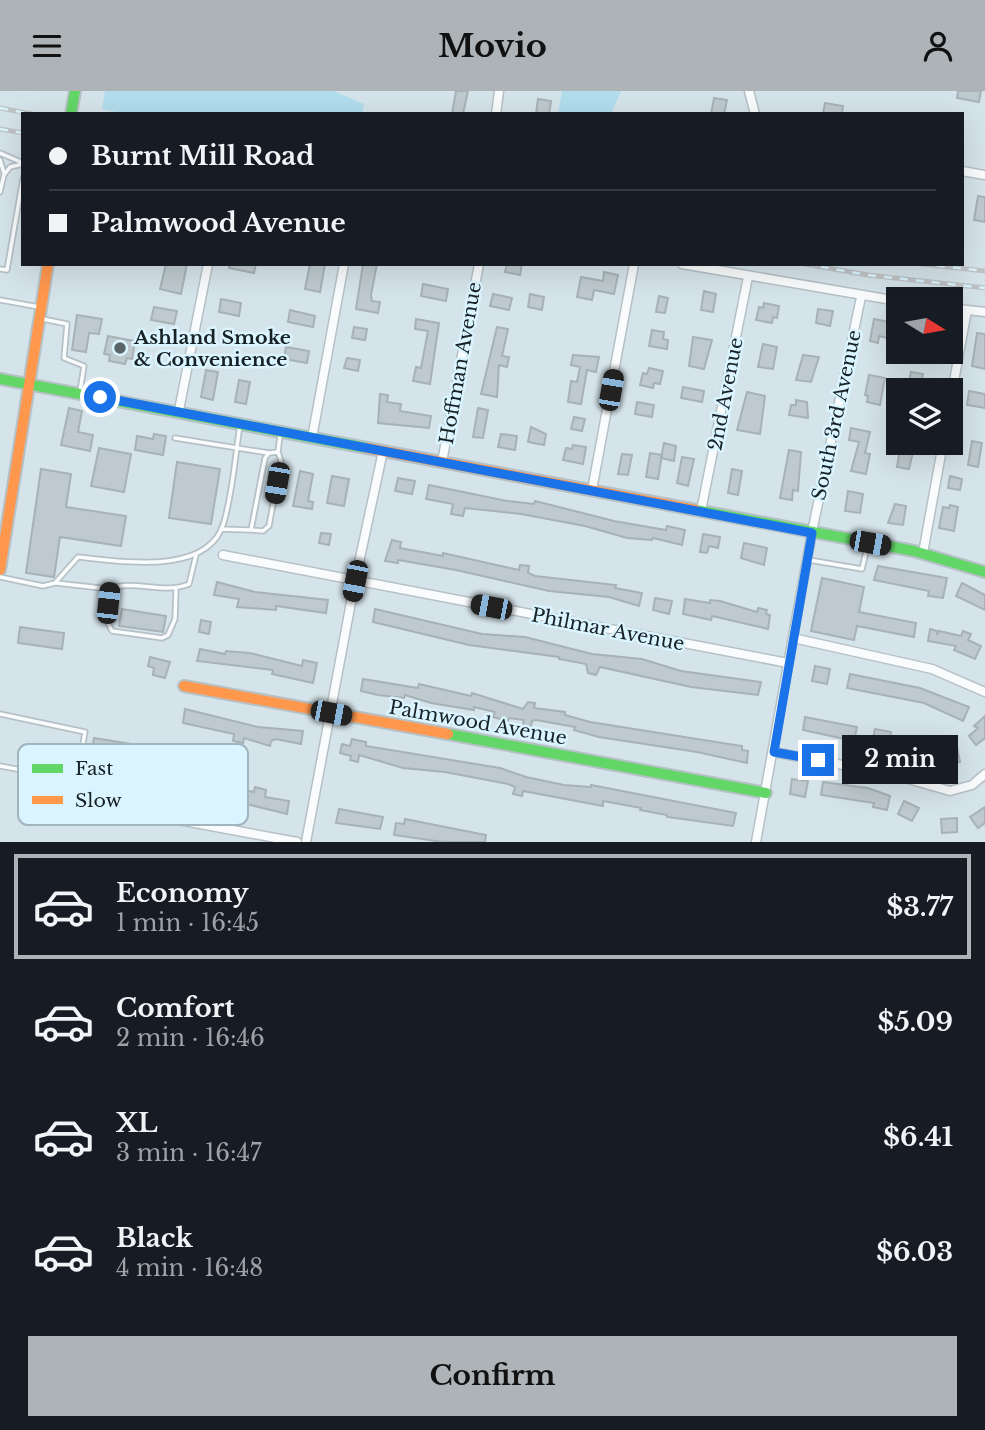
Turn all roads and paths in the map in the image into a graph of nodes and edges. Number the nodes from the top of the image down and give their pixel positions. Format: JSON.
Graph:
{"nodes":[{"id":1,"x":75,"y":91,"type":"edge"},
{"id":2,"x":499,"y":91,"type":"edge"},
{"id":3,"x":749,"y":91,"type":"edge"},
{"id":4,"x":71,"y":112,"type":"edge"},
{"id":5,"x":496,"y":112,"type":"edge"},
{"id":6,"x":754,"y":112,"type":"edge"},
{"id":7,"x":0,"y":153,"type":"edge"},
{"id":8,"x":0,"y":160,"type":"edge"},
{"id":9,"x":21,"y":162,"type":"edge"},
{"id":10,"x":21,"y":164,"type":"edge"},
{"id":11,"x":964,"y":171,"type":"edge"},
{"id":12,"x":4,"y":175,"type":"junction"},
{"id":13,"x":985,"y":175,"type":"edge"},
{"id":14,"x":21,"y":190,"type":"edge"},
{"id":15,"x":0,"y":193,"type":"edge"},
{"id":16,"x":48,"y":266,"type":"edge"},
{"id":17,"x":208,"y":266,"type":"edge"},
{"id":18,"x":344,"y":266,"type":"edge"},
{"id":19,"x":479,"y":266,"type":"edge"},
{"id":20,"x":634,"y":266,"type":"edge"},
{"id":21,"x":692,"y":266,"type":"edge"},
{"id":22,"x":0,"y":269,"type":"edge"},
{"id":23,"x":748,"y":277,"type":"junction"},
{"id":24,"x":861,"y":297,"type":"junction"},
{"id":25,"x":0,"y":299,"type":"edge"},
{"id":26,"x":886,"y":300,"type":"edge"},
{"id":27,"x":963,"y":310,"type":"edge"},
{"id":28,"x":967,"y":310,"type":"junction"},
{"id":29,"x":985,"y":312,"type":"edge"},
{"id":30,"x":40,"y":313,"type":"junction"},
{"id":31,"x":955,"y":378,"type":"edge"},
{"id":32,"x":0,"y":379,"type":"edge"},
{"id":33,"x":29,"y":384,"type":"junction"},
{"id":34,"x":79,"y":393,"type":"junction"},
{"id":35,"x":179,"y":410,"type":"junction"},
{"id":36,"x":241,"y":423,"type":"junction"},
{"id":37,"x":281,"y":432,"type":"junction"},
{"id":38,"x":175,"y":438,"type":"dead end"},
{"id":39,"x":312,"y":438,"type":"junction"},
{"id":40,"x":236,"y":449,"type":"junction"},
{"id":41,"x":383,"y":451,"type":"junction"},
{"id":42,"x":278,"y":452,"type":"junction"},
{"id":43,"x":269,"y":453,"type":"junction"},
{"id":44,"x":941,"y":455,"type":"edge"},
{"id":45,"x":442,"y":462,"type":"junction"},
{"id":46,"x":592,"y":490,"type":"junction"},
{"id":47,"x":701,"y":510,"type":"junction"},
{"id":48,"x":251,"y":527,"type":"junction"},
{"id":49,"x":221,"y":529,"type":"junction"},
{"id":50,"x":812,"y":533,"type":"junction"},
{"id":51,"x":869,"y":543,"type":"junction"},
{"id":52,"x":923,"y":553,"type":"junction"},
{"id":53,"x":196,"y":555,"type":"junction"},
{"id":54,"x":223,"y":555,"type":"dead end"},
{"id":55,"x":807,"y":559,"type":"junction"},
{"id":56,"x":0,"y":570,"type":"edge"},
{"id":57,"x":985,"y":572,"type":"edge"},
{"id":58,"x":0,"y":577,"type":"edge"},
{"id":59,"x":355,"y":581,"type":"junction"},
{"id":60,"x":55,"y":583,"type":"junction"},
{"id":61,"x":109,"y":589,"type":"junction"},
{"id":62,"x":176,"y":590,"type":"junction"},
{"id":63,"x":793,"y":638,"type":"junction"},
{"id":64,"x":788,"y":663,"type":"junction"},
{"id":65,"x":184,"y":686,"type":"dead end"},
{"id":66,"x":985,"y":692,"type":"edge"},
{"id":67,"x":331,"y":713,"type":"junction"},
{"id":68,"x":0,"y":714,"type":"edge"},
{"id":69,"x":83,"y":744,"type":"edge"},
{"id":70,"x":774,"y":752,"type":"junction"},
{"id":71,"x":0,"y":766,"type":"edge"},
{"id":72,"x":18,"y":769,"type":"edge"},
{"id":73,"x":985,"y":774,"type":"edge"},
{"id":74,"x":765,"y":793,"type":"junction"},
{"id":75,"x":209,"y":825,"type":"edge"},
{"id":76,"x":297,"y":842,"type":"edge"},
{"id":77,"x":306,"y":842,"type":"edge"},
{"id":78,"x":757,"y":842,"type":"edge"}],
"edges":[{"from":1,"to":4,"type":"main road"},
{"from":2,"to":5,"type":"street"},
{"from":3,"to":6,"type":"street"},
{"from":7,"to":9,"type":"lane"},
{"from":8,"to":12,"type":"lane"},
{"from":10,"to":12,"type":"lane"},
{"from":11,"to":13,"type":"street"},
{"from":12,"to":15,"type":"lane"},
{"from":14,"to":22,"type":"lane"},
{"from":16,"to":30,"type":"main road"},
{"from":17,"to":35,"type":"street"},
{"from":18,"to":39,"type":"street"},
{"from":19,"to":45,"type":"street","name":"Hoffman Avenue"},
{"from":20,"to":46,"type":"street"},
{"from":21,"to":23,"type":"street"},
{"from":23,"to":24,"type":"street"},
{"from":23,"to":47,"type":"street","name":"2nd Avenue"},
{"from":24,"to":26,"type":"street"},
{"from":24,"to":50,"type":"street","name":"South 3rd Avenue"},
{"from":25,"to":30,"type":"lane"},
{"from":27,"to":28,"type":"street"},
{"from":28,"to":29,"type":"street"},
{"from":28,"to":31,"type":"street"},
{"from":30,"to":33,"type":"main road"},
{"from":30,"to":34,"type":"lane"},
{"from":32,"to":33,"type":"main road"},
{"from":33,"to":34,"type":"main road"},
{"from":33,"to":56,"type":"main road"},
{"from":34,"to":35,"type":"main road"},
{"from":35,"to":36,"type":"main road"},
{"from":36,"to":37,"type":"main road"},
{"from":36,"to":40,"type":"lane"},
{"from":37,"to":39,"type":"main road"},
{"from":37,"to":42,"type":"lane"},
{"from":38,"to":40,"type":"lane"},
{"from":39,"to":41,"type":"main road"},
{"from":40,"to":43,"type":"lane"},
{"from":40,"to":49,"type":"lane"},
{"from":41,"to":45,"type":"main road"},
{"from":41,"to":59,"type":"street"},
{"from":42,"to":43,"type":"lane"},
{"from":42,"to":48,"type":"lane"},
{"from":43,"to":48,"type":"lane"},
{"from":44,"to":52,"type":"street"},
{"from":45,"to":46,"type":"main road"},
{"from":46,"to":47,"type":"main road"},
{"from":47,"to":50,"type":"main road"},
{"from":48,"to":49,"type":"lane"},
{"from":49,"to":53,"type":"lane"},
{"from":50,"to":51,"type":"main road"},
{"from":50,"to":55,"type":"street","name":"South 3rd Avenue"},
{"from":51,"to":52,"type":"main road"},
{"from":51,"to":55,"type":"lane"},
{"from":52,"to":57,"type":"main road"},
{"from":53,"to":60,"type":"lane"},
{"from":53,"to":62,"type":"lane"},
{"from":54,"to":59,"type":"street","name":"Philmar Avenue"},
{"from":55,"to":63,"type":"street","name":"South 3rd Avenue"},
{"from":58,"to":60,"type":"lane"},
{"from":59,"to":64,"type":"street","name":"Philmar Avenue"},
{"from":59,"to":67,"type":"street"},
{"from":60,"to":61,"type":"lane"},
{"from":61,"to":62,"type":"lane"},
{"from":61,"to":62,"type":"lane"},
{"from":63,"to":64,"type":"street","name":"South 3rd Avenue"},
{"from":63,"to":66,"type":"street"},
{"from":64,"to":70,"type":"street","name":"South 3rd Avenue"},
{"from":65,"to":67,"type":"main road","name":"Palmwood Avenue"},
{"from":67,"to":74,"type":"main road","name":"Palmwood Avenue"},
{"from":67,"to":77,"type":"street"},
{"from":68,"to":69,"type":"lane"},
{"from":70,"to":73,"type":"street"},
{"from":70,"to":74,"type":"street","name":"South 3rd Avenue"},
{"from":71,"to":72,"type":"lane"},
{"from":74,"to":78,"type":"street","name":"South 3rd Avenue"},
{"from":75,"to":76,"type":"street"}]}
